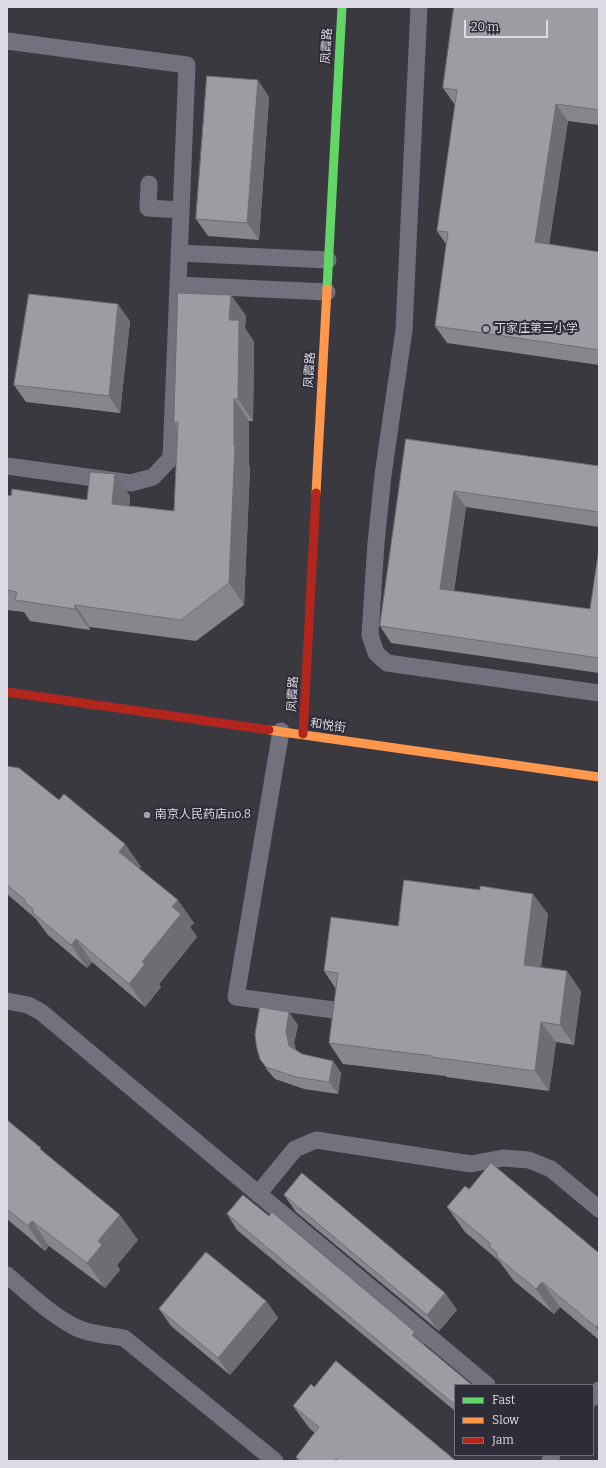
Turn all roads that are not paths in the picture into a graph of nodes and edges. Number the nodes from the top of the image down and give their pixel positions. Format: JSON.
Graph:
{"nodes":[{"id":1,"x":342,"y":7,"type":"edge"},
{"id":2,"x":419,"y":7,"type":"edge"},
{"id":3,"x":7,"y":41,"type":"edge"},
{"id":4,"x":148,"y":184,"type":"dead end"},
{"id":5,"x":181,"y":210,"type":"junction"},
{"id":6,"x":179,"y":253,"type":"junction"},
{"id":7,"x":328,"y":260,"type":"junction"},
{"id":8,"x":178,"y":285,"type":"junction"},
{"id":9,"x":326,"y":292,"type":"junction"},
{"id":10,"x":7,"y":466,"type":"edge"},
{"id":11,"x":7,"y":692,"type":"edge"},
{"id":12,"x":599,"y":693,"type":"edge"},
{"id":13,"x":281,"y":731,"type":"junction"},
{"id":14,"x":303,"y":734,"type":"junction"},
{"id":15,"x":599,"y":777,"type":"edge"},
{"id":16,"x":7,"y":1001,"type":"edge"},
{"id":17,"x":334,"y":1010,"type":"edge"},
{"id":18,"x":258,"y":1194,"type":"junction"},
{"id":19,"x":599,"y":1209,"type":"edge"},
{"id":20,"x":7,"y":1275,"type":"edge"},
{"id":21,"x":486,"y":1384,"type":"edge"},
{"id":22,"x":273,"y":1460,"type":"edge"}],
"edges":[{"from":1,"to":7,"type":"street","name":"凤霞路"},
{"from":2,"to":12,"type":"lane"},
{"from":3,"to":5,"type":"lane"},
{"from":4,"to":5,"type":"lane"},
{"from":5,"to":6,"type":"lane"},
{"from":6,"to":7,"type":"lane"},
{"from":6,"to":8,"type":"lane"},
{"from":7,"to":9,"type":"street","name":"凤霞路"},
{"from":8,"to":9,"type":"lane"},
{"from":8,"to":10,"type":"lane"},
{"from":9,"to":14,"type":"street","name":"凤霞路"},
{"from":11,"to":13,"type":"street","name":"和悦街"},
{"from":13,"to":14,"type":"street","name":"和悦街"},
{"from":13,"to":17,"type":"lane"},
{"from":14,"to":15,"type":"street","name":"和悦街"},
{"from":16,"to":18,"type":"lane"},
{"from":18,"to":19,"type":"lane"},
{"from":18,"to":21,"type":"lane"},
{"from":20,"to":22,"type":"lane"}]}
